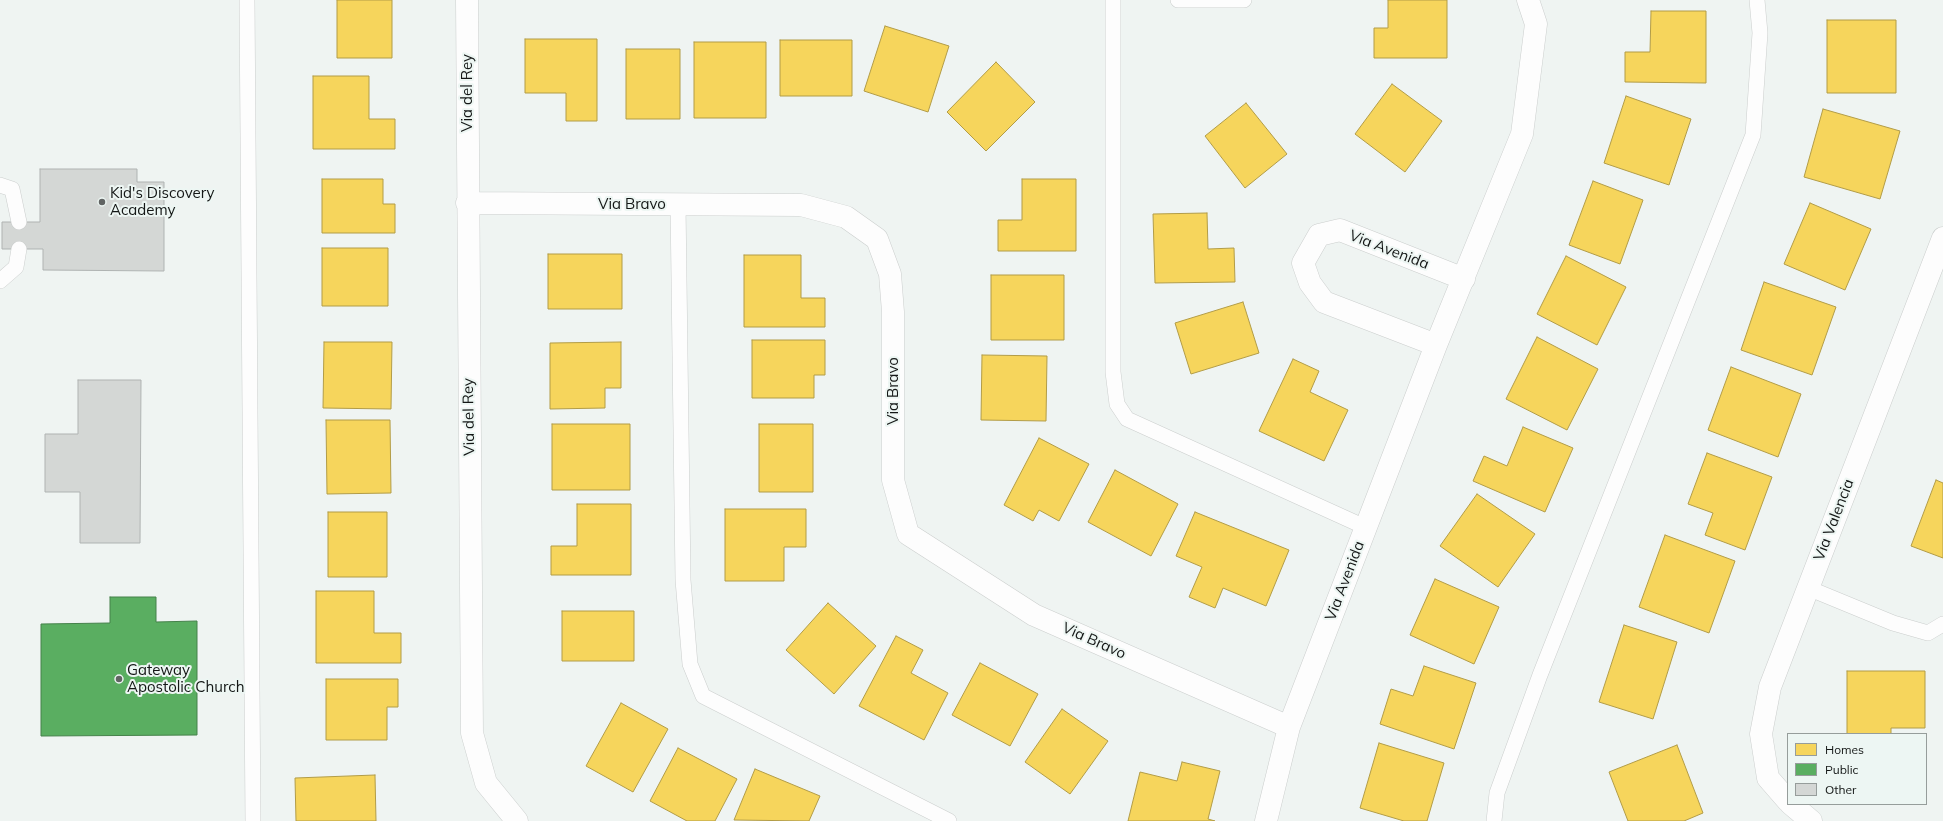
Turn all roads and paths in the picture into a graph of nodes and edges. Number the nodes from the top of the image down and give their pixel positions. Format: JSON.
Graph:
{"nodes":[{"id":1,"x":247,"y":0,"type":"edge"},
{"id":2,"x":467,"y":0,"type":"edge"},
{"id":3,"x":1113,"y":0,"type":"edge"},
{"id":4,"x":1178,"y":0,"type":"edge"},
{"id":5,"x":1244,"y":0,"type":"edge"},
{"id":6,"x":1528,"y":0,"type":"edge"},
{"id":7,"x":1757,"y":0,"type":"edge"},
{"id":8,"x":0,"y":185,"type":"edge"},
{"id":9,"x":467,"y":203,"type":"junction"},
{"id":10,"x":678,"y":204,"type":"junction"},
{"id":11,"x":19,"y":222,"type":"dead end"},
{"id":12,"x":1943,"y":238,"type":"edge"},
{"id":13,"x":19,"y":249,"type":"dead end"},
{"id":14,"x":1464,"y":279,"type":"junction"},
{"id":15,"x":0,"y":281,"type":"edge"},
{"id":16,"x":1436,"y":345,"type":"junction"},
{"id":17,"x":1365,"y":528,"type":"junction"},
{"id":18,"x":1808,"y":588,"type":"junction"},
{"id":19,"x":1943,"y":624,"type":"edge"},
{"id":20,"x":1289,"y":727,"type":"junction"},
{"id":21,"x":1787,"y":800,"type":"edge"},
{"id":22,"x":1792,"y":805,"type":"edge"},
{"id":23,"x":253,"y":821,"type":"edge"},
{"id":24,"x":517,"y":821,"type":"edge"},
{"id":25,"x":949,"y":821,"type":"edge"},
{"id":26,"x":1266,"y":821,"type":"edge"},
{"id":27,"x":1494,"y":821,"type":"edge"},
{"id":28,"x":1811,"y":821,"type":"edge"}],
"edges":[{"from":1,"to":23,"type":"lane"},
{"from":2,"to":9,"type":"street","name":"Via del Rey"},
{"from":3,"to":17,"type":"lane"},
{"from":4,"to":5,"type":"lane"},
{"from":6,"to":14,"type":"street","name":"Via Avenida"},
{"from":7,"to":27,"type":"lane"},
{"from":8,"to":11,"type":"lane"},
{"from":9,"to":10,"type":"street","name":"Via Bravo"},
{"from":9,"to":24,"type":"street","name":"Via del Rey"},
{"from":10,"to":20,"type":"street","name":"Via Bravo"},
{"from":10,"to":25,"type":"lane"},
{"from":12,"to":18,"type":"street","name":"Via Valencia"},
{"from":13,"to":15,"type":"lane"},
{"from":14,"to":16,"type":"street","name":"Via Avenida"},
{"from":14,"to":16,"type":"street","name":"Via Avenida"},
{"from":16,"to":17,"type":"street","name":"Via Avenida"},
{"from":17,"to":20,"type":"street","name":"Via Avenida"},
{"from":18,"to":19,"type":"lane"},
{"from":18,"to":21,"type":"street","name":"Via Valencia"},
{"from":20,"to":26,"type":"street","name":"Via Avenida"},
{"from":22,"to":28,"type":"street"}]}
